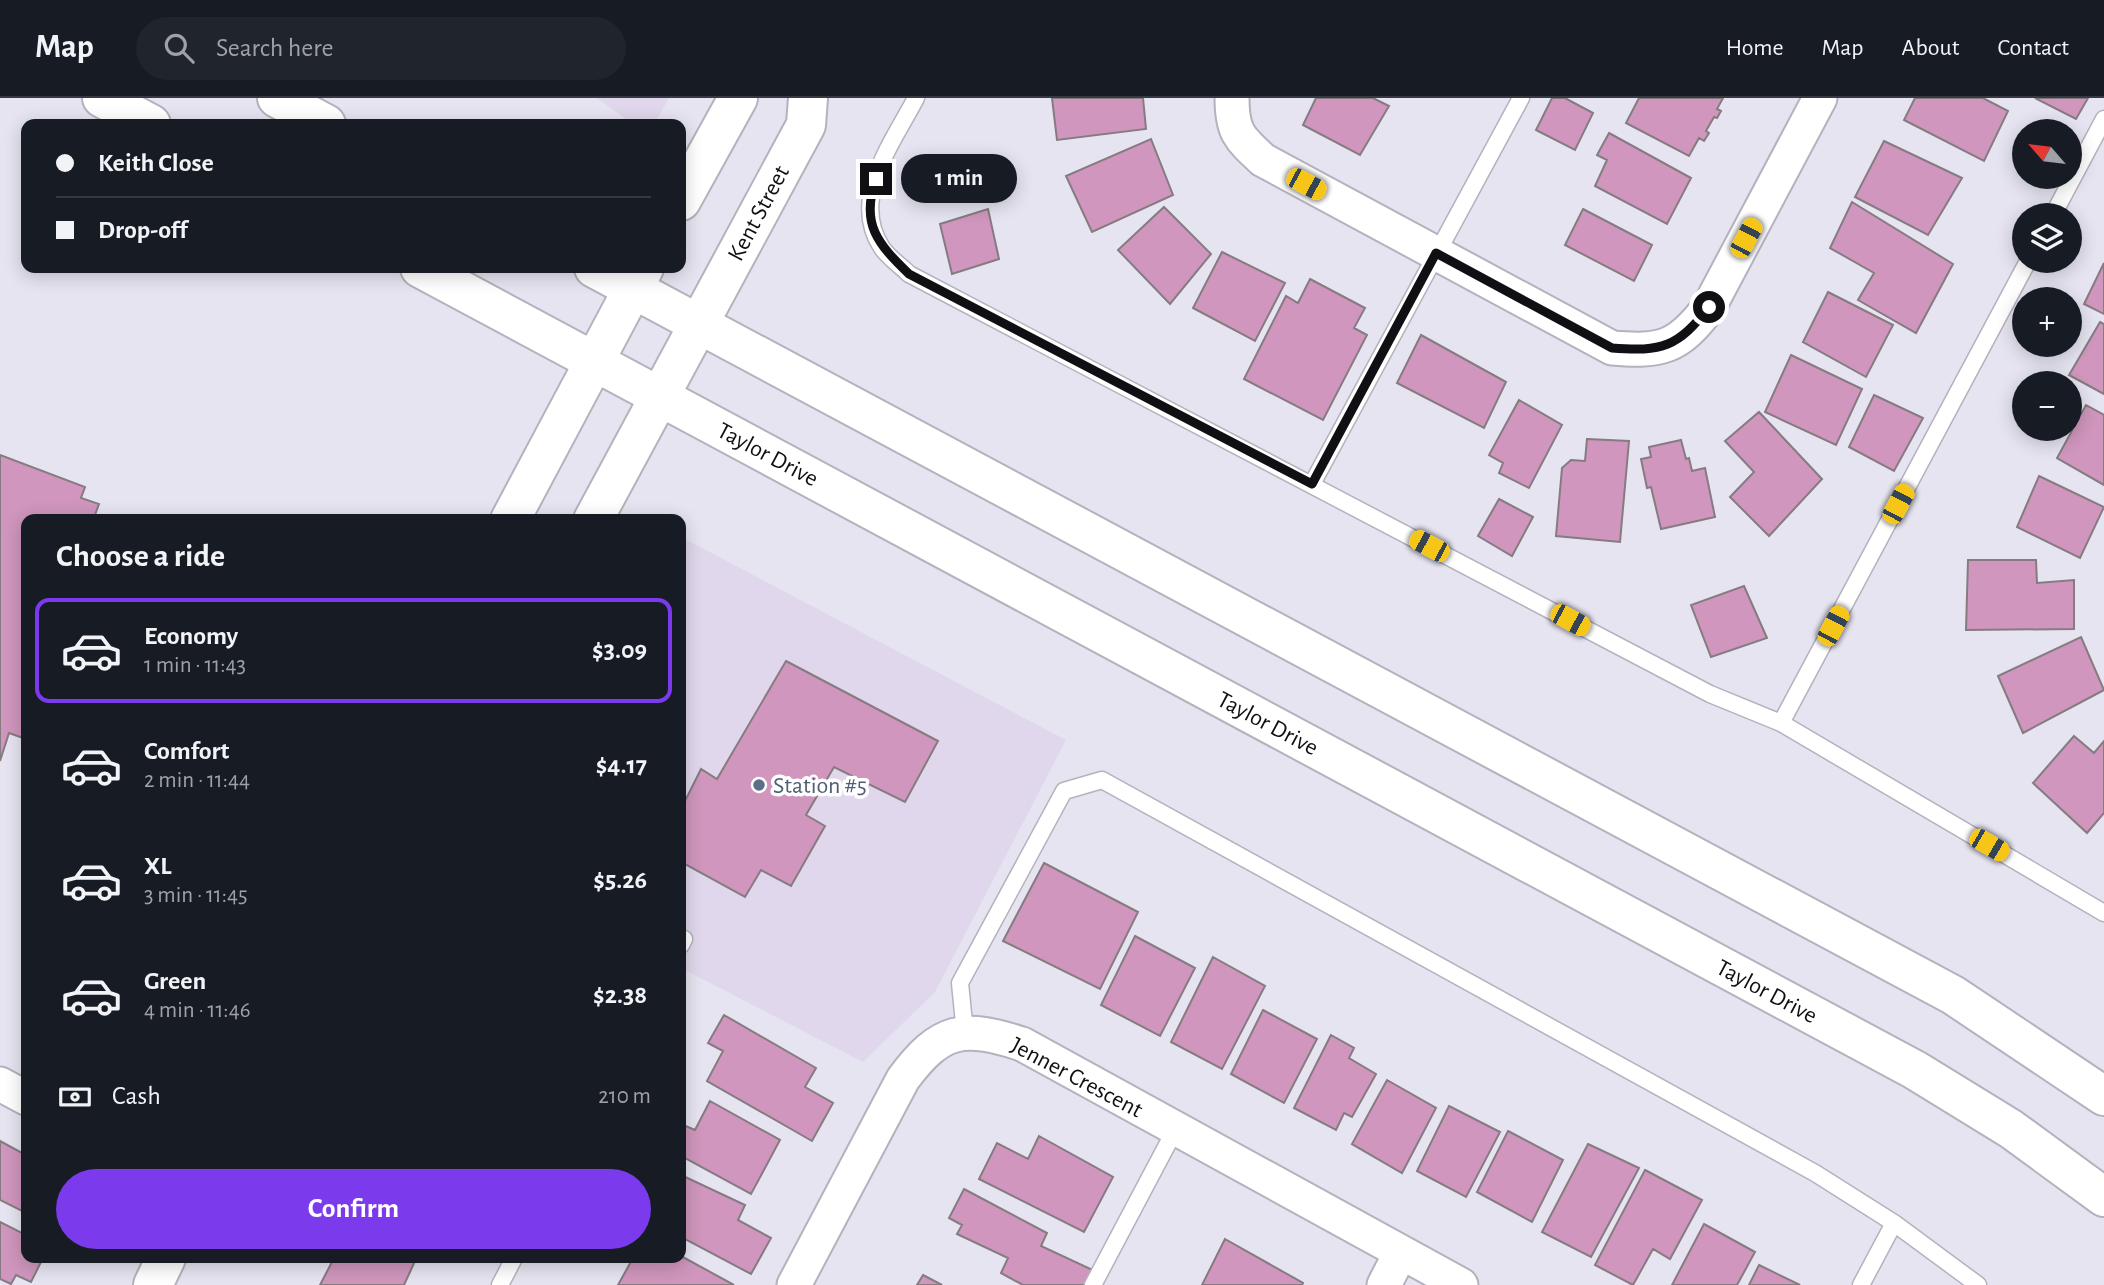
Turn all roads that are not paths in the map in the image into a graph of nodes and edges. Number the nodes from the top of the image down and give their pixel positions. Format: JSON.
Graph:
{"nodes":[{"id":1,"x":102,"y":98,"type":"edge"},
{"id":2,"x":277,"y":98,"type":"edge"},
{"id":3,"x":738,"y":98,"type":"edge"},
{"id":4,"x":808,"y":98,"type":"edge"},
{"id":5,"x":916,"y":98,"type":"edge"},
{"id":6,"x":1232,"y":98,"type":"edge"},
{"id":7,"x":1521,"y":98,"type":"edge"},
{"id":8,"x":1819,"y":98,"type":"edge"},
{"id":9,"x":142,"y":119,"type":"edge"},
{"id":10,"x":317,"y":119,"type":"edge"},
{"id":11,"x":2104,"y":119,"type":"edge"},
{"id":12,"x":686,"y":192,"type":"edge"},
{"id":13,"x":2059,"y":203,"type":"edge"},
{"id":14,"x":1436,"y":253,"type":"junction"},
{"id":15,"x":429,"y":273,"type":"edge"},
{"id":16,"x":616,"y":273,"type":"edge"},
{"id":17,"x":2022,"y":273,"type":"edge"},
{"id":18,"x":639,"y":278,"type":"edge"},
{"id":19,"x":698,"y":324,"type":"junction"},
{"id":20,"x":595,"y":361,"type":"junction"},
{"id":21,"x":660,"y":396,"type":"junction"},
{"id":22,"x":1312,"y":484,"type":"junction"},
{"id":23,"x":513,"y":514,"type":"edge"},
{"id":24,"x":596,"y":514,"type":"edge"},
{"id":25,"x":1781,"y":723,"type":"junction"},
{"id":26,"x":2104,"y":913,"type":"edge"},
{"id":27,"x":965,"y":1033,"type":"junction"},
{"id":28,"x":0,"y":1084,"type":"edge"},
{"id":29,"x":21,"y":1095,"type":"edge"},
{"id":30,"x":2104,"y":1096,"type":"edge"},
{"id":31,"x":1175,"y":1130,"type":"junction"},
{"id":32,"x":2104,"y":1197,"type":"edge"},
{"id":33,"x":1894,"y":1223,"type":"junction"},
{"id":34,"x":1401,"y":1252,"type":"junction"},
{"id":35,"x":164,"y":1263,"type":"edge"},
{"id":36,"x":511,"y":1263,"type":"edge"},
{"id":37,"x":153,"y":1285,"type":"edge"},
{"id":38,"x":500,"y":1285,"type":"edge"},
{"id":39,"x":794,"y":1285,"type":"edge"},
{"id":40,"x":1093,"y":1285,"type":"edge"},
{"id":41,"x":1384,"y":1285,"type":"edge"},
{"id":42,"x":1461,"y":1285,"type":"edge"},
{"id":43,"x":1861,"y":1285,"type":"edge"},
{"id":44,"x":1978,"y":1285,"type":"edge"}],
"edges":[{"from":1,"to":9,"type":"main road"},
{"from":2,"to":10,"type":"main road"},
{"from":3,"to":12,"type":"main road"},
{"from":4,"to":19,"type":"main road","name":"Kent Street"},
{"from":5,"to":22,"type":"lane"},
{"from":6,"to":14,"type":"street"},
{"from":7,"to":14,"type":"lane"},
{"from":8,"to":14,"type":"street"},
{"from":11,"to":13,"type":"lane"},
{"from":14,"to":22,"type":"lane"},
{"from":15,"to":20,"type":"main road","name":"Taylor Drive"},
{"from":16,"to":18,"type":"main road"},
{"from":17,"to":25,"type":"lane"},
{"from":18,"to":19,"type":"main road"},
{"from":18,"to":20,"type":"main road"},
{"from":19,"to":21,"type":"main road","name":"Kent Street"},
{"from":19,"to":30,"type":"main road"},
{"from":20,"to":21,"type":"main road","name":"Taylor Drive"},
{"from":20,"to":23,"type":"main road"},
{"from":21,"to":24,"type":"main road","name":"Kent Street"},
{"from":21,"to":32,"type":"main road","name":"Taylor Drive"},
{"from":22,"to":25,"type":"lane"},
{"from":25,"to":26,"type":"lane"},
{"from":27,"to":31,"type":"street","name":"Jenner Crescent"},
{"from":27,"to":33,"type":"lane"},
{"from":27,"to":39,"type":"street","name":"Jenner Crescent"},
{"from":28,"to":29,"type":"street"},
{"from":31,"to":34,"type":"street","name":"Jenner Crescent"},
{"from":31,"to":40,"type":"lane"},
{"from":33,"to":43,"type":"lane"},
{"from":33,"to":44,"type":"lane"},
{"from":34,"to":41,"type":"street"},
{"from":34,"to":42,"type":"street","name":"Jenner Crescent"},
{"from":35,"to":37,"type":"main road"},
{"from":36,"to":38,"type":"lane"}]}
